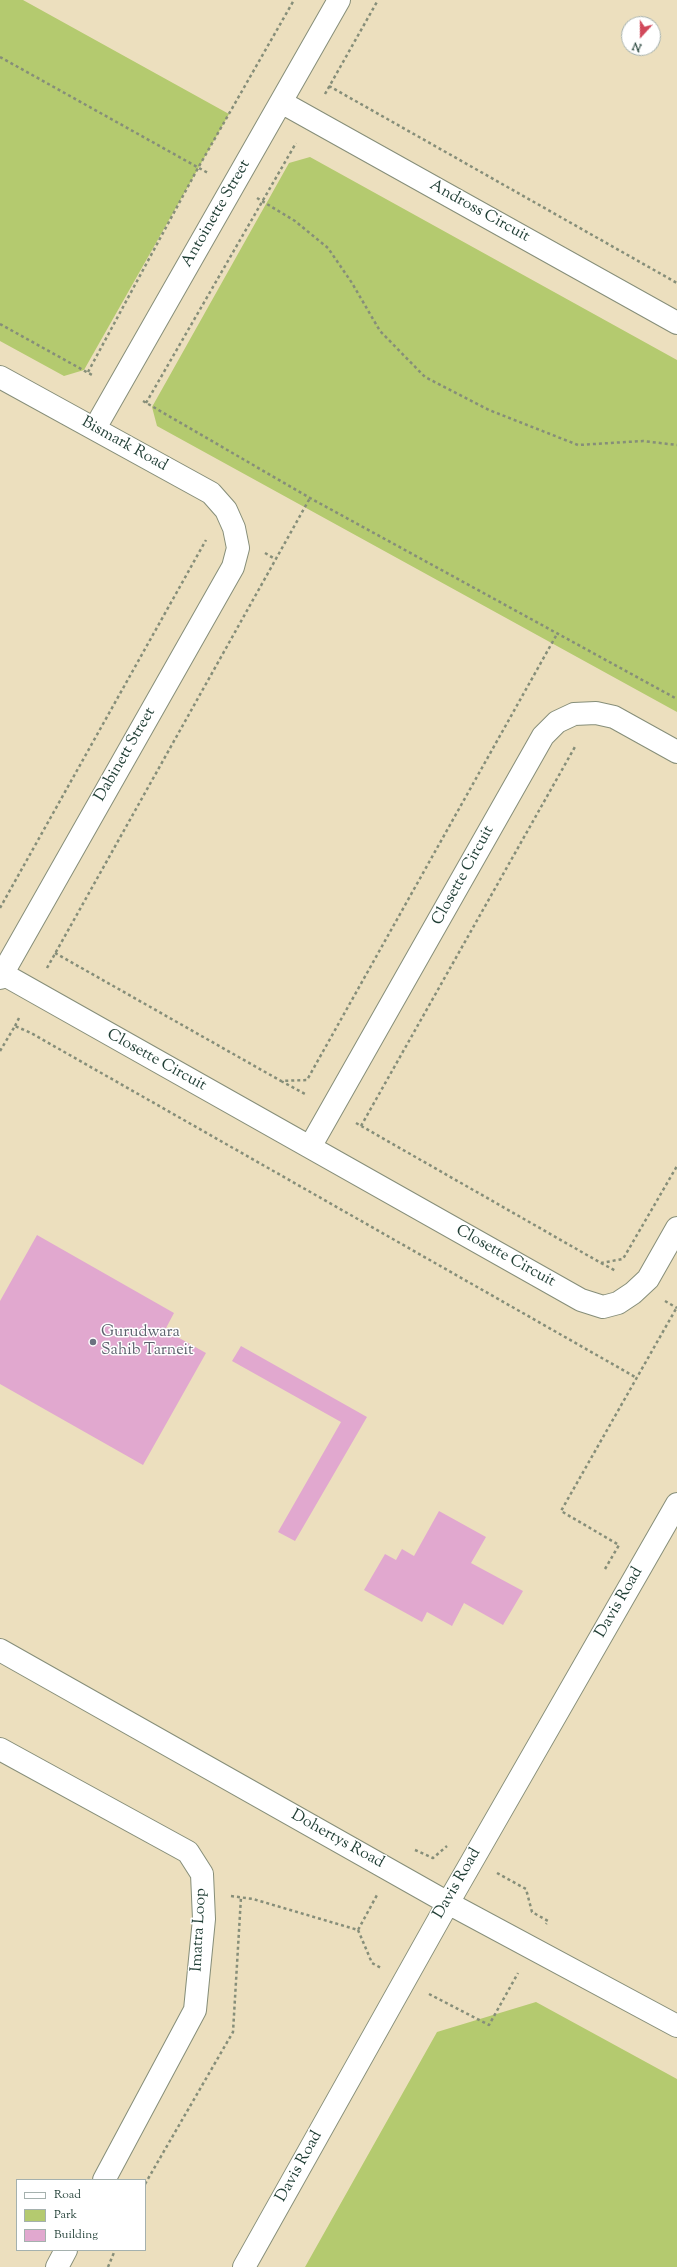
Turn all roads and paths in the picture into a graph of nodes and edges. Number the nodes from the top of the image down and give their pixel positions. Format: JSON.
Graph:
{"nodes":[{"id":1,"x":294,"y":0,"type":"edge"},
{"id":2,"x":339,"y":0,"type":"edge"},
{"id":3,"x":378,"y":0,"type":"edge"},
{"id":4,"x":0,"y":57,"type":"edge"},
{"id":5,"x":329,"y":86,"type":"junction"},
{"id":6,"x":281,"y":102,"type":"junction"},
{"id":7,"x":310,"y":118,"type":"junction"},
{"id":8,"x":198,"y":168,"type":"junction"},
{"id":9,"x":233,"y":186,"type":"junction"},
{"id":10,"x":261,"y":200,"type":"junction"},
{"id":11,"x":677,"y":283,"type":"edge"},
{"id":12,"x":677,"y":323,"type":"edge"},
{"id":13,"x":0,"y":324,"type":"edge"},
{"id":14,"x":88,"y":372,"type":"junction"},
{"id":15,"x":0,"y":377,"type":"edge"},
{"id":16,"x":117,"y":389,"type":"junction"},
{"id":17,"x":146,"y":403,"type":"junction"},
{"id":18,"x":95,"y":428,"type":"junction"},
{"id":19,"x":677,"y":445,"type":"edge"},
{"id":20,"x":310,"y":498,"type":"junction"},
{"id":21,"x":234,"y":528,"type":"joint"},
{"id":22,"x":205,"y":536,"type":"dead end"},
{"id":23,"x":557,"y":634,"type":"junction"},
{"id":24,"x":677,"y":700,"type":"edge"},
{"id":25,"x":577,"y":743,"type":"dead end"},
{"id":26,"x":677,"y":752,"type":"edge"},
{"id":27,"x":0,"y":908,"type":"edge"},
{"id":28,"x":56,"y":954,"type":"junction"},
{"id":29,"x":1,"y":976,"type":"edge"},
{"id":30,"x":34,"y":992,"type":"junction"},
{"id":31,"x":15,"y":1026,"type":"junction"},
{"id":32,"x":0,"y":1051,"type":"edge"},
{"id":33,"x":310,"y":1147,"type":"junction"},
{"id":34,"x":677,"y":1166,"type":"edge"},
{"id":35,"x":677,"y":1228,"type":"edge"},
{"id":36,"x":677,"y":1308,"type":"edge"},
{"id":37,"x":637,"y":1378,"type":"junction"},
{"id":38,"x":677,"y":1504,"type":"edge"},
{"id":39,"x":603,"y":1572,"type":"dead end"},
{"id":40,"x":0,"y":1650,"type":"edge"},
{"id":41,"x":0,"y":1749,"type":"edge"},
{"id":42,"x":451,"y":1839,"type":"dead end"},
{"id":43,"x":447,"y":1846,"type":"dead end"},
{"id":44,"x":448,"y":1902,"type":"junction"},
{"id":45,"x":677,"y":2026,"type":"edge"},
{"id":46,"x":105,"y":2179,"type":"edge"},
{"id":47,"x":65,"y":2251,"type":"edge"},
{"id":48,"x":115,"y":2251,"type":"edge"},
{"id":49,"x":57,"y":2267,"type":"edge"},
{"id":50,"x":108,"y":2267,"type":"edge"},
{"id":51,"x":244,"y":2267,"type":"edge"}],
"edges":[{"from":1,"to":8,"type":"path"},
{"from":2,"to":6,"type":"street","name":"Antoinette Street"},
{"from":3,"to":5,"type":"path"},
{"from":4,"to":8,"type":"path"},
{"from":5,"to":7,"type":"path"},
{"from":5,"to":11,"type":"path"},
{"from":6,"to":7,"type":"street","name":"Andross Circuit"},
{"from":6,"to":9,"type":"street","name":"Antoinette Street"},
{"from":7,"to":10,"type":"path"},
{"from":7,"to":12,"type":"street","name":"Andross Circuit"},
{"from":8,"to":9,"type":"path"},
{"from":8,"to":14,"type":"path"},
{"from":9,"to":10,"type":"path"},
{"from":9,"to":16,"type":"street","name":"Antoinette Street"},
{"from":10,"to":17,"type":"path"},
{"from":10,"to":19,"type":"path"},
{"from":13,"to":14,"type":"path"},
{"from":14,"to":16,"type":"path"},
{"from":15,"to":18,"type":"street","name":"Bismark Road"},
{"from":16,"to":17,"type":"path"},
{"from":16,"to":18,"type":"street","name":"Antoinette Street"},
{"from":17,"to":20,"type":"path"},
{"from":18,"to":21,"type":"street","name":"Bismark Road"},
{"from":20,"to":23,"type":"path"},
{"from":20,"to":28,"type":"path"},
{"from":21,"to":29,"type":"street","name":"Dabinett Street"},
{"from":22,"to":27,"type":"path"},
{"from":23,"to":24,"type":"path"},
{"from":23,"to":28,"type":"path"},
{"from":25,"to":34,"type":"path"},
{"from":26,"to":33,"type":"street","name":"Closette Circuit"},
{"from":28,"to":30,"type":"path"},
{"from":29,"to":30,"type":"street","name":"Closette Circuit"},
{"from":30,"to":31,"type":"path"},
{"from":30,"to":33,"type":"street","name":"Closette Circuit"},
{"from":31,"to":32,"type":"path"},
{"from":31,"to":37,"type":"path"},
{"from":33,"to":35,"type":"street","name":"Closette Circuit"},
{"from":36,"to":37,"type":"path"},
{"from":37,"to":39,"type":"path"},
{"from":38,"to":44,"type":"street","name":"Davis Road"},
{"from":40,"to":44,"type":"street","name":"Dohertys Road"},
{"from":41,"to":46,"type":"street","name":"Imatra Loop"},
{"from":42,"to":43,"type":"path"},
{"from":44,"to":45,"type":"street","name":"Dohertys Road"},
{"from":44,"to":51,"type":"street","name":"Davis Road"},
{"from":47,"to":49,"type":"street"},
{"from":48,"to":50,"type":"path"}]}
